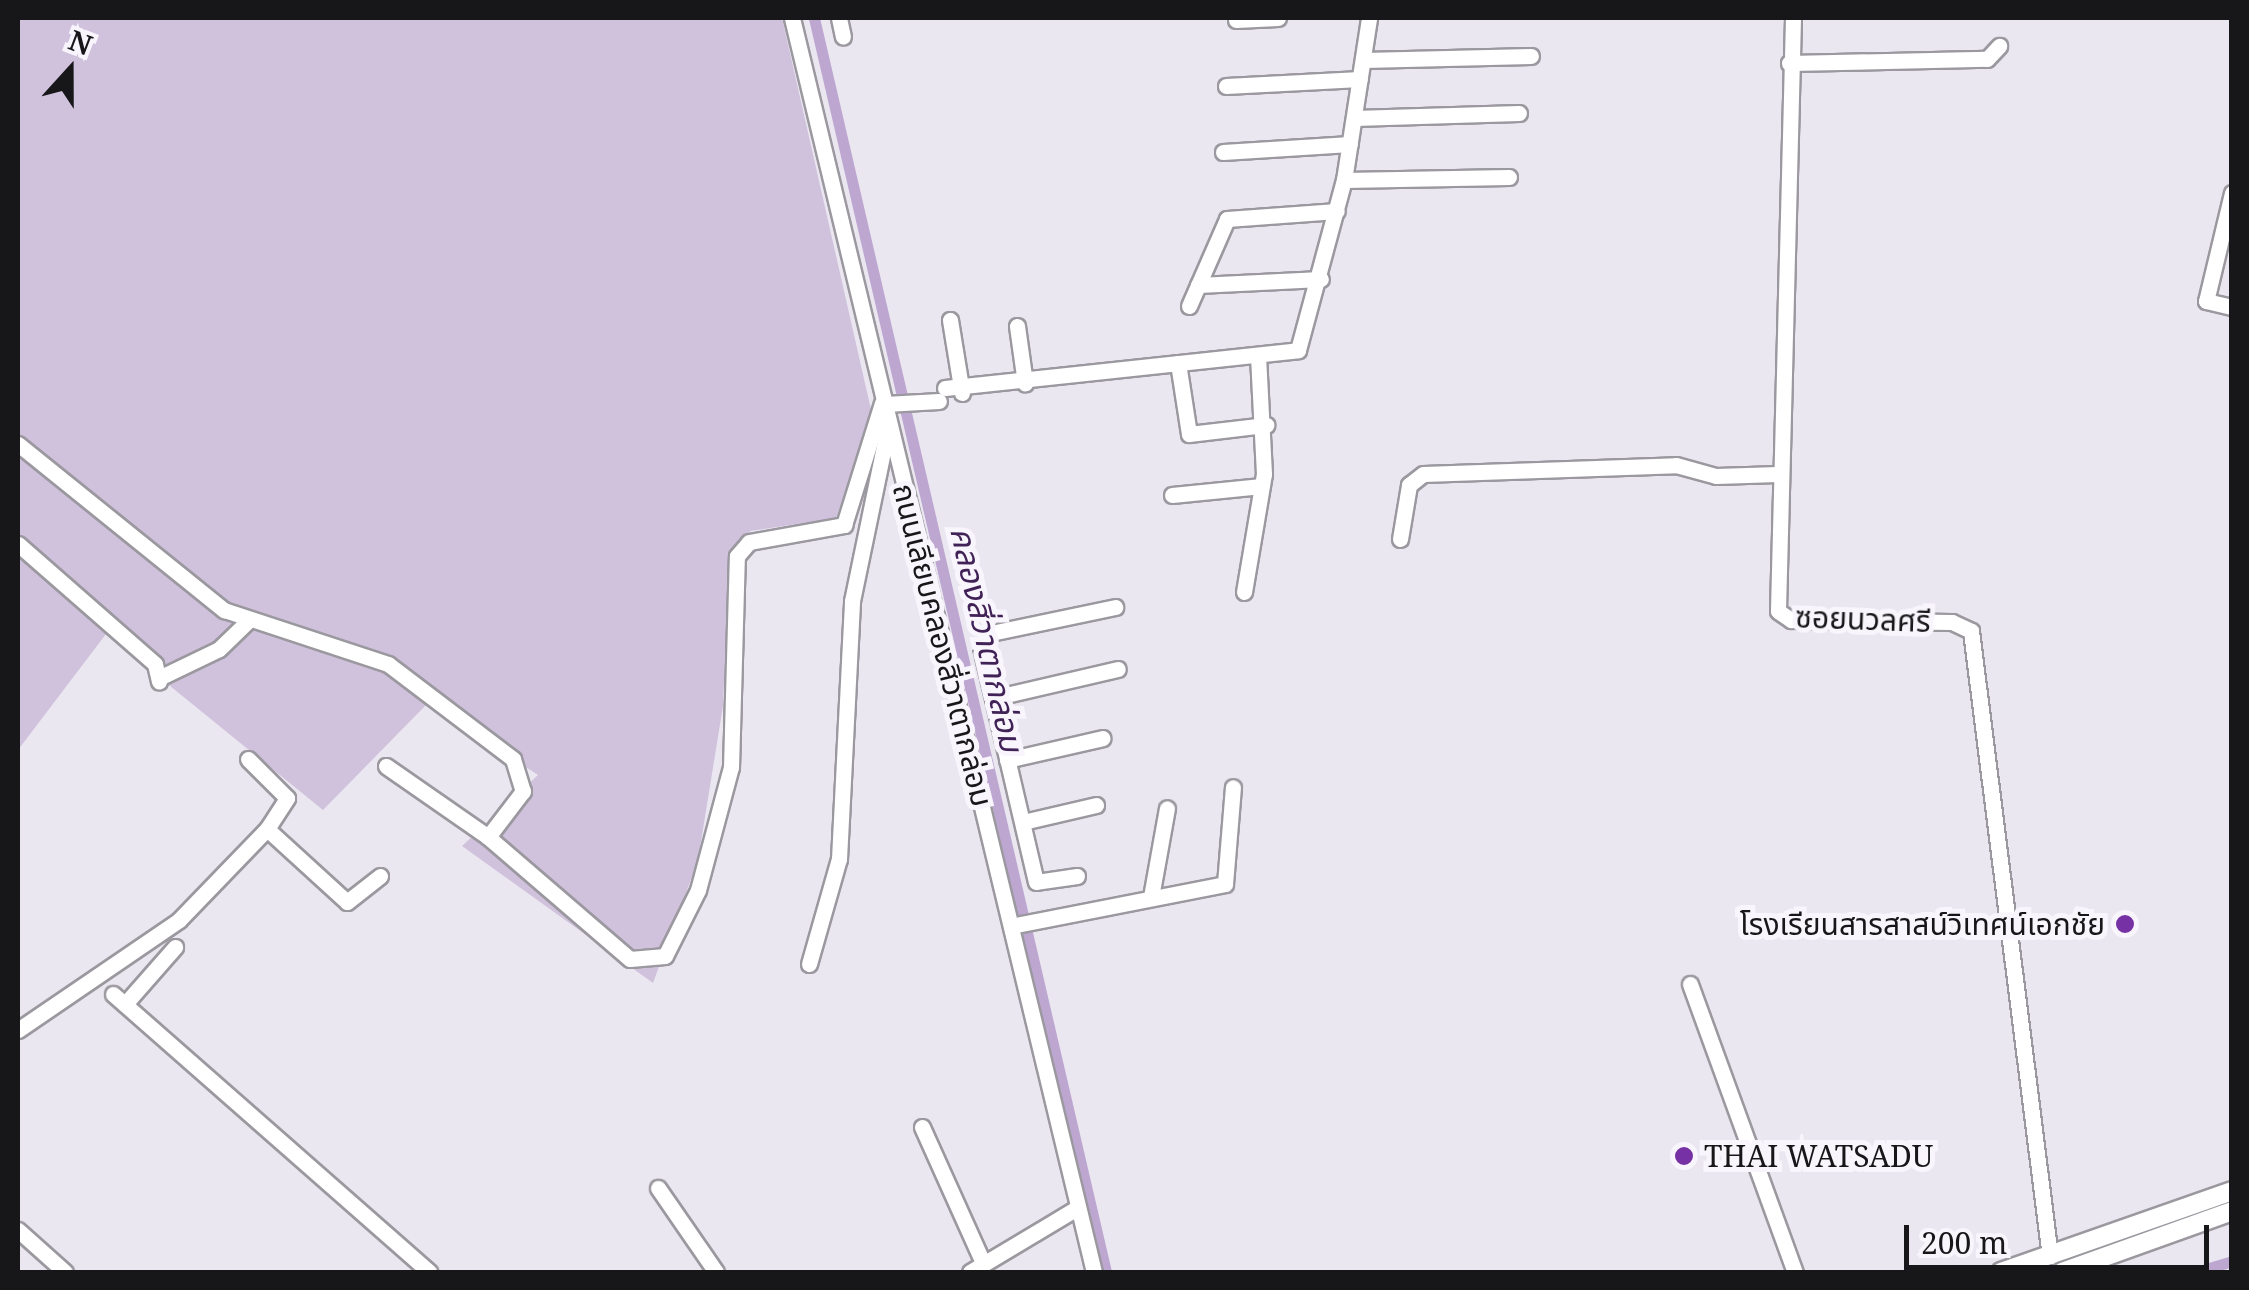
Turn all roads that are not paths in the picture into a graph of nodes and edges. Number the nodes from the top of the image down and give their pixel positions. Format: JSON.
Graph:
{"nodes":[{"id":1,"x":792,"y":18,"type":"edge"},
{"id":2,"x":839,"y":18,"type":"edge"},
{"id":3,"x":1278,"y":18,"type":"edge"},
{"id":4,"x":1369,"y":18,"type":"edge"},
{"id":5,"x":1793,"y":18,"type":"edge"},
{"id":6,"x":1236,"y":20,"type":"edge"},
{"id":7,"x":843,"y":36,"type":"dead end"},
{"id":8,"x":1999,"y":46,"type":"dead end"},
{"id":9,"x":1531,"y":56,"type":"dead end"},
{"id":10,"x":1363,"y":60,"type":"junction"},
{"id":11,"x":1789,"y":63,"type":"junction"},
{"id":12,"x":1360,"y":79,"type":"junction"},
{"id":13,"x":1226,"y":86,"type":"dead end"},
{"id":14,"x":1519,"y":113,"type":"dead end"},
{"id":15,"x":1354,"y":118,"type":"junction"},
{"id":16,"x":1350,"y":144,"type":"junction"},
{"id":17,"x":1223,"y":152,"type":"dead end"},
{"id":18,"x":1508,"y":178,"type":"dead end"},
{"id":19,"x":1344,"y":180,"type":"junction"},
{"id":20,"x":2232,"y":193,"type":"edge"},
{"id":21,"x":1337,"y":211,"type":"junction"},
{"id":22,"x":1321,"y":279,"type":"junction"},
{"id":23,"x":1198,"y":285,"type":"junction"},
{"id":24,"x":1189,"y":306,"type":"dead end"},
{"id":25,"x":2232,"y":307,"type":"edge"},
{"id":26,"x":950,"y":320,"type":"dead end"},
{"id":27,"x":1017,"y":326,"type":"dead end"},
{"id":28,"x":1258,"y":357,"type":"junction"},
{"id":29,"x":1178,"y":363,"type":"junction"},
{"id":30,"x":1025,"y":382,"type":"junction"},
{"id":31,"x":948,"y":393,"type":"junction"},
{"id":32,"x":885,"y":408,"type":"junction"},
{"id":33,"x":1266,"y":425,"type":"junction"},
{"id":34,"x":18,"y":444,"type":"edge"},
{"id":35,"x":1778,"y":474,"type":"junction"},
{"id":36,"x":1262,"y":486,"type":"junction"},
{"id":37,"x":1172,"y":495,"type":"dead end"},
{"id":38,"x":1400,"y":539,"type":"dead end"},
{"id":39,"x":18,"y":544,"type":"edge"},
{"id":40,"x":1244,"y":592,"type":"dead end"},
{"id":41,"x":1115,"y":608,"type":"dead end"},
{"id":42,"x":247,"y":622,"type":"junction"},
{"id":43,"x":1118,"y":669,"type":"dead end"},
{"id":44,"x":993,"y":698,"type":"junction"},
{"id":45,"x":983,"y":733,"type":"junction"},
{"id":46,"x":1103,"y":738,"type":"dead end"},
{"id":47,"x":248,"y":759,"type":"dead end"},
{"id":48,"x":1007,"y":760,"type":"junction"},
{"id":49,"x":386,"y":766,"type":"dead end"},
{"id":50,"x":1232,"y":787,"type":"dead end"},
{"id":51,"x":1096,"y":805,"type":"dead end"},
{"id":52,"x":1167,"y":808,"type":"dead end"},
{"id":53,"x":1023,"y":822,"type":"junction"},
{"id":54,"x":267,"y":830,"type":"junction"},
{"id":55,"x":488,"y":837,"type":"junction"},
{"id":56,"x":380,"y":876,"type":"dead end"},
{"id":57,"x":1077,"y":876,"type":"dead end"},
{"id":58,"x":1151,"y":897,"type":"junction"},
{"id":59,"x":1016,"y":925,"type":"junction"},
{"id":60,"x":175,"y":948,"type":"dead end"},
{"id":61,"x":809,"y":964,"type":"dead end"},
{"id":62,"x":1690,"y":984,"type":"dead end"},
{"id":63,"x":18,"y":1030,"type":"edge"},
{"id":64,"x":922,"y":1127,"type":"dead end"},
{"id":65,"x":658,"y":1188,"type":"dead end"},
{"id":66,"x":2232,"y":1191,"type":"edge"},
{"id":67,"x":1078,"y":1208,"type":"junction"},
{"id":68,"x":2232,"y":1211,"type":"edge"},
{"id":69,"x":18,"y":1230,"type":"edge"},
{"id":70,"x":2050,"y":1256,"type":"junction"},
{"id":71,"x":977,"y":1268,"type":"edge"},
{"id":72,"x":65,"y":1272,"type":"edge"},
{"id":73,"x":429,"y":1272,"type":"edge"},
{"id":74,"x":716,"y":1272,"type":"edge"},
{"id":75,"x":1094,"y":1272,"type":"edge"},
{"id":76,"x":1796,"y":1272,"type":"edge"},
{"id":77,"x":2001,"y":1272,"type":"edge"},
{"id":78,"x":2062,"y":1272,"type":"edge"}],
"edges":[{"from":1,"to":32,"type":"street","name":"ถนนเลียบคลองสี่วาตากล่อม"},
{"from":2,"to":7,"type":"street"},
{"from":3,"to":6,"type":"street"},
{"from":4,"to":10,"type":"street"},
{"from":5,"to":11,"type":"street","name":"ซอยนวลศรี"},
{"from":8,"to":11,"type":"street"},
{"from":9,"to":10,"type":"street"},
{"from":10,"to":12,"type":"street"},
{"from":11,"to":35,"type":"street","name":"ซอยนวลศรี"},
{"from":12,"to":13,"type":"street"},
{"from":12,"to":15,"type":"street"},
{"from":14,"to":15,"type":"street"},
{"from":15,"to":16,"type":"street"},
{"from":16,"to":17,"type":"street"},
{"from":16,"to":19,"type":"street"},
{"from":18,"to":19,"type":"street"},
{"from":19,"to":21,"type":"street"},
{"from":20,"to":25,"type":"street"},
{"from":21,"to":22,"type":"street"},
{"from":21,"to":23,"type":"street"},
{"from":22,"to":23,"type":"street"},
{"from":22,"to":28,"type":"street"},
{"from":23,"to":24,"type":"street"},
{"from":26,"to":31,"type":"street"},
{"from":27,"to":30,"type":"street"},
{"from":28,"to":29,"type":"street"},
{"from":28,"to":33,"type":"street"},
{"from":29,"to":30,"type":"street"},
{"from":29,"to":33,"type":"street"},
{"from":30,"to":31,"type":"street"},
{"from":31,"to":32,"type":"street"},
{"from":32,"to":45,"type":"street","name":"ถนนเลียบคลองสี่วาตากล่อม"},
{"from":32,"to":55,"type":"street"},
{"from":32,"to":61,"type":"street"},
{"from":33,"to":36,"type":"street"},
{"from":34,"to":42,"type":"street"},
{"from":35,"to":38,"type":"street"},
{"from":35,"to":70,"type":"street","name":"ซอยนวลศรี"},
{"from":36,"to":37,"type":"street"},
{"from":36,"to":40,"type":"street"},
{"from":39,"to":42,"type":"street"},
{"from":41,"to":44,"type":"street"},
{"from":42,"to":55,"type":"street"},
{"from":43,"to":44,"type":"street"},
{"from":44,"to":45,"type":"street"},
{"from":45,"to":48,"type":"street"},
{"from":45,"to":59,"type":"street","name":"ถนนเลียบคลองสี่วาตากล่อม"},
{"from":46,"to":48,"type":"street"},
{"from":47,"to":54,"type":"street"},
{"from":48,"to":53,"type":"street"},
{"from":49,"to":55,"type":"street"},
{"from":50,"to":58,"type":"street"},
{"from":51,"to":53,"type":"street"},
{"from":52,"to":58,"type":"street"},
{"from":53,"to":57,"type":"street"},
{"from":54,"to":56,"type":"street"},
{"from":54,"to":63,"type":"street"},
{"from":58,"to":59,"type":"street"},
{"from":59,"to":67,"type":"street","name":"ถนนเลียบคลองสี่วาตากล่อม"},
{"from":60,"to":73,"type":"street"},
{"from":62,"to":76,"type":"street"},
{"from":64,"to":71,"type":"street"},
{"from":65,"to":74,"type":"street"},
{"from":66,"to":70,"type":"main road"},
{"from":67,"to":71,"type":"street"},
{"from":67,"to":75,"type":"street","name":"ถนนเลียบคลองสี่วาตากล่อม"},
{"from":68,"to":78,"type":"main road"},
{"from":69,"to":72,"type":"street"},
{"from":70,"to":77,"type":"main road"}]}
